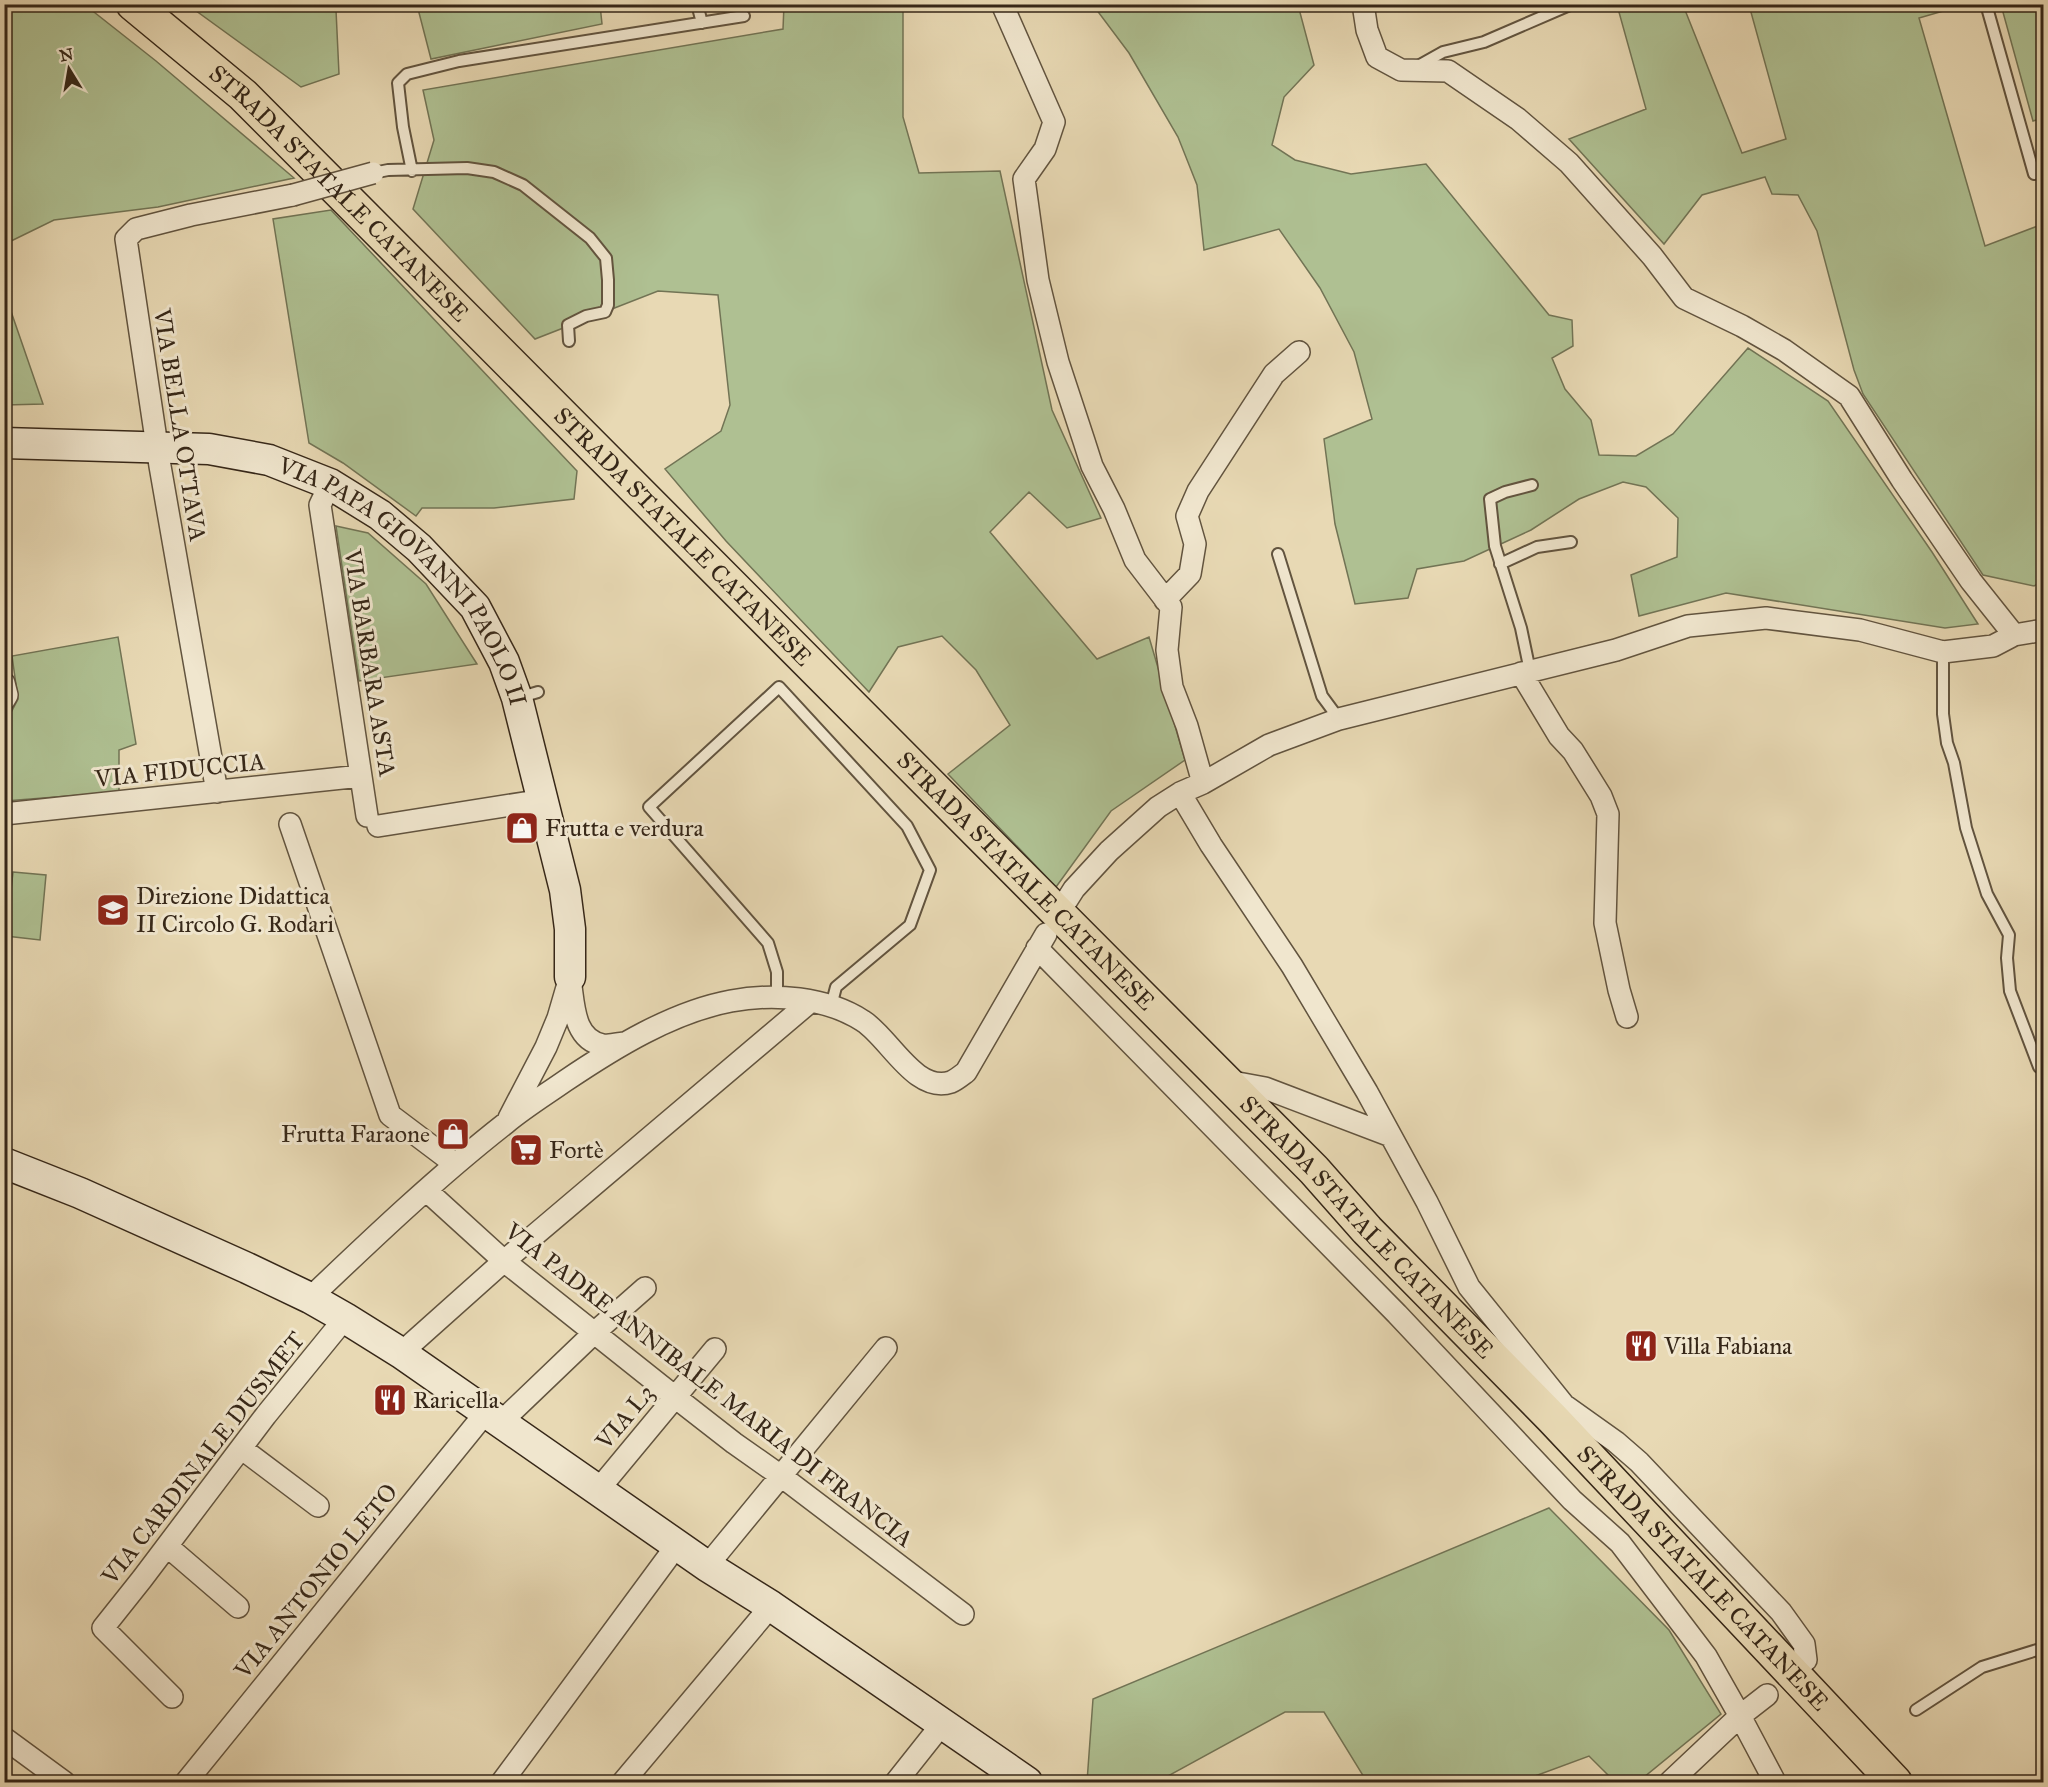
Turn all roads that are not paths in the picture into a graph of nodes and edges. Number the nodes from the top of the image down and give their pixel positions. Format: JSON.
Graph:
{"nodes":[{"id":1,"x":133,"y":4,"type":"edge"},
{"id":2,"x":697,"y":4,"type":"edge"},
{"id":3,"x":1002,"y":4,"type":"edge"},
{"id":4,"x":1363,"y":4,"type":"edge"},
{"id":5,"x":1572,"y":4,"type":"edge"},
{"id":6,"x":1986,"y":4,"type":"edge"},
{"id":7,"x":744,"y":16,"type":"dead end"},
{"id":8,"x":702,"y":23,"type":"junction"},
{"id":9,"x":1410,"y":70,"type":"junction"},
{"id":10,"x":412,"y":171,"type":"junction"},
{"id":11,"x":373,"y":173,"type":"joint"},
{"id":12,"x":2034,"y":174,"type":"dead end"},
{"id":13,"x":569,"y":340,"type":"dead end"},
{"id":14,"x":1299,"y":352,"type":"dead end"},
{"id":15,"x":4,"y":443,"type":"edge"},
{"id":16,"x":157,"y":447,"type":"junction"},
{"id":17,"x":330,"y":484,"type":"junction"},
{"id":18,"x":1532,"y":485,"type":"dead end"},
{"id":19,"x":1571,"y":542,"type":"dead end"},
{"id":20,"x":1278,"y":554,"type":"dead end"},
{"id":21,"x":1500,"y":564,"type":"junction"},
{"id":22,"x":1166,"y":600,"type":"junction"},
{"id":23,"x":2043,"y":630,"type":"edge"},
{"id":24,"x":2014,"y":635,"type":"junction"},
{"id":25,"x":1943,"y":652,"type":"junction"},
{"id":26,"x":1525,"y":672,"type":"junction"},
{"id":27,"x":4,"y":683,"type":"edge"},
{"id":28,"x":4,"y":700,"type":"edge"},
{"id":29,"x":1339,"y":720,"type":"junction"},
{"id":30,"x":361,"y":776,"type":"junction"},
{"id":31,"x":1203,"y":783,"type":"junction"},
{"id":32,"x":217,"y":792,"type":"junction"},
{"id":33,"x":1180,"y":793,"type":"junction"},
{"id":34,"x":543,"y":800,"type":"junction"},
{"id":35,"x":4,"y":814,"type":"edge"},
{"id":36,"x":290,"y":825,"type":"dead end"},
{"id":37,"x":1067,"y":900,"type":"dead end"},
{"id":38,"x":570,"y":977,"type":"junction"},
{"id":39,"x":777,"y":998,"type":"junction"},
{"id":40,"x":821,"y":1003,"type":"junction"},
{"id":41,"x":1627,"y":1017,"type":"dead end"},
{"id":42,"x":554,"y":1027,"type":"junction"},
{"id":43,"x":582,"y":1032,"type":"junction"},
{"id":44,"x":623,"y":1044,"type":"junction"},
{"id":45,"x":2040,"y":1067,"type":"dead end"},
{"id":46,"x":580,"y":1071,"type":"junction"},
{"id":47,"x":1224,"y":1080,"type":"junction"},
{"id":48,"x":507,"y":1122,"type":"junction"},
{"id":49,"x":1390,"y":1136,"type":"junction"},
{"id":50,"x":4,"y":1163,"type":"edge"},
{"id":51,"x":455,"y":1164,"type":"junction"},
{"id":52,"x":427,"y":1191,"type":"junction"},
{"id":53,"x":504,"y":1261,"type":"junction"},
{"id":54,"x":645,"y":1288,"type":"dead end"},
{"id":55,"x":1423,"y":1288,"type":"junction"},
{"id":56,"x":310,"y":1298,"type":"junction"},
{"id":57,"x":1398,"y":1314,"type":"junction"},
{"id":58,"x":345,"y":1318,"type":"junction"},
{"id":59,"x":594,"y":1333,"type":"junction"},
{"id":60,"x":886,"y":1348,"type":"dead end"},
{"id":61,"x":715,"y":1349,"type":"dead end"},
{"id":62,"x":401,"y":1353,"type":"junction"},
{"id":63,"x":675,"y":1397,"type":"junction"},
{"id":64,"x":494,"y":1417,"type":"junction"},
{"id":65,"x":241,"y":1448,"type":"junction"},
{"id":66,"x":781,"y":1476,"type":"junction"},
{"id":67,"x":598,"y":1490,"type":"junction"},
{"id":68,"x":318,"y":1506,"type":"dead end"},
{"id":69,"x":677,"y":1545,"type":"junction"},
{"id":70,"x":167,"y":1546,"type":"junction"},
{"id":71,"x":707,"y":1566,"type":"junction"},
{"id":72,"x":771,"y":1606,"type":"junction"},
{"id":73,"x":238,"y":1607,"type":"dead end"},
{"id":74,"x":963,"y":1614,"type":"dead end"},
{"id":75,"x":2043,"y":1650,"type":"edge"},
{"id":76,"x":1806,"y":1660,"type":"dead end"},
{"id":77,"x":1767,"y":1695,"type":"dead end"},
{"id":78,"x":172,"y":1697,"type":"dead end"},
{"id":79,"x":1916,"y":1710,"type":"dead end"},
{"id":80,"x":1740,"y":1716,"type":"junction"},
{"id":81,"x":942,"y":1724,"type":"junction"},
{"id":82,"x":4,"y":1738,"type":"edge"},
{"id":83,"x":64,"y":1782,"type":"edge"},
{"id":84,"x":186,"y":1782,"type":"edge"},
{"id":85,"x":502,"y":1782,"type":"edge"},
{"id":86,"x":624,"y":1782,"type":"edge"},
{"id":87,"x":896,"y":1782,"type":"edge"},
{"id":88,"x":1027,"y":1782,"type":"edge"},
{"id":89,"x":1670,"y":1782,"type":"edge"},
{"id":90,"x":1775,"y":1782,"type":"edge"},
{"id":91,"x":1895,"y":1782,"type":"edge"}],
"edges":[{"from":1,"to":47,"type":"main road","name":"STRADA STATALE CATANESE"},
{"from":2,"to":8,"type":"lane"},
{"from":3,"to":22,"type":"street"},
{"from":4,"to":9,"type":"street"},
{"from":5,"to":9,"type":"lane"},
{"from":6,"to":12,"type":"lane"},
{"from":7,"to":8,"type":"lane"},
{"from":8,"to":10,"type":"lane"},
{"from":9,"to":24,"type":"street"},
{"from":10,"to":11,"type":"lane"},
{"from":10,"to":13,"type":"lane"},
{"from":11,"to":16,"type":"street","name":"VIA BELLA OTTAVA","bridge":true},
{"from":14,"to":22,"type":"street"},
{"from":15,"to":16,"type":"main road","name":"VIA PAPA GIOVANNI PAOLO II"},
{"from":16,"to":17,"type":"main road","name":"VIA PAPA GIOVANNI PAOLO II"},
{"from":16,"to":32,"type":"street","name":"VIA BELLA OTTAVA"},
{"from":17,"to":30,"type":"street","name":"VIA BARBARA ASTA"},
{"from":17,"to":34,"type":"main road","name":"VIA PAPA GIOVANNI PAOLO II"},
{"from":18,"to":21,"type":"lane"},
{"from":19,"to":21,"type":"lane"},
{"from":20,"to":29,"type":"lane"},
{"from":21,"to":26,"type":"lane"},
{"from":22,"to":31,"type":"street"},
{"from":23,"to":24,"type":"street"},
{"from":24,"to":25,"type":"street"},
{"from":25,"to":26,"type":"street"},
{"from":25,"to":45,"type":"lane"},
{"from":26,"to":29,"type":"street"},
{"from":26,"to":41,"type":"street"},
{"from":27,"to":28,"type":"street"},
{"from":29,"to":31,"type":"street"},
{"from":30,"to":32,"type":"street","name":"VIA FIDUCCIA"},
{"from":30,"to":34,"type":"street","name":"VIA BARBARA ASTA"},
{"from":31,"to":33,"type":"street"},
{"from":32,"to":35,"type":"street","name":"VIA FIDUCCIA"},
{"from":33,"to":37,"type":"street"},
{"from":33,"to":49,"type":"street"},
{"from":34,"to":38,"type":"main road","name":"VIA PAPA GIOVANNI PAOLO II"},
{"from":36,"to":51,"type":"street"},
{"from":38,"to":42,"type":"street"},
{"from":38,"to":43,"type":"street"},
{"from":39,"to":40,"type":"street"},
{"from":39,"to":40,"type":"lane"},
{"from":39,"to":44,"type":"street"},
{"from":40,"to":53,"type":"street"},
{"from":40,"to":57,"type":"street"},
{"from":42,"to":43,"type":"street"},
{"from":42,"to":48,"type":"street"},
{"from":43,"to":44,"type":"street"},
{"from":43,"to":46,"type":"street"},
{"from":44,"to":46,"type":"street"},
{"from":46,"to":48,"type":"street"},
{"from":47,"to":49,"type":"street"},
{"from":47,"to":55,"type":"main road","name":"STRADA STATALE CATANESE"},
{"from":48,"to":51,"type":"street"},
{"from":49,"to":76,"type":"street"},
{"from":50,"to":56,"type":"main road"},
{"from":51,"to":52,"type":"street"},
{"from":52,"to":53,"type":"street","name":"VIA PADRE ANNIBALE MARIA DI FRANCIA"},
{"from":52,"to":56,"type":"street"},
{"from":53,"to":59,"type":"street","name":"VIA PADRE ANNIBALE MARIA DI FRANCIA"},
{"from":53,"to":62,"type":"street"},
{"from":54,"to":59,"type":"street","name":"VIA ANTONIO LETO"},
{"from":55,"to":57,"type":"street"},
{"from":55,"to":91,"type":"main road","name":"STRADA STATALE CATANESE"},
{"from":56,"to":58,"type":"main road"},
{"from":57,"to":80,"type":"street"},
{"from":58,"to":62,"type":"main road"},
{"from":58,"to":65,"type":"street","name":"VIA CARDINALE DUSMET"},
{"from":59,"to":63,"type":"street","name":"VIA PADRE ANNIBALE MARIA DI FRANCIA"},
{"from":59,"to":64,"type":"street","name":"VIA ANTONIO LETO"},
{"from":60,"to":66,"type":"street"},
{"from":61,"to":63,"type":"street","name":"VIA L3"},
{"from":62,"to":64,"type":"main road"},
{"from":63,"to":66,"type":"street","name":"VIA PADRE ANNIBALE MARIA DI FRANCIA"},
{"from":63,"to":67,"type":"street","name":"VIA L3"},
{"from":64,"to":67,"type":"main road"},
{"from":64,"to":84,"type":"street","name":"VIA ANTONIO LETO"},
{"from":65,"to":68,"type":"street"},
{"from":65,"to":70,"type":"street","name":"VIA CARDINALE DUSMET"},
{"from":66,"to":71,"type":"street"},
{"from":66,"to":74,"type":"street","name":"VIA PADRE ANNIBALE MARIA DI FRANCIA"},
{"from":67,"to":69,"type":"main road"},
{"from":69,"to":71,"type":"main road"},
{"from":69,"to":85,"type":"street"},
{"from":70,"to":73,"type":"street"},
{"from":70,"to":78,"type":"street","name":"VIA CARDINALE DUSMET"},
{"from":71,"to":72,"type":"main road"},
{"from":72,"to":81,"type":"main road"},
{"from":72,"to":86,"type":"street"},
{"from":75,"to":79,"type":"lane"},
{"from":77,"to":80,"type":"street"},
{"from":80,"to":89,"type":"street"},
{"from":80,"to":90,"type":"street"},
{"from":81,"to":87,"type":"street"},
{"from":81,"to":88,"type":"main road"},
{"from":82,"to":83,"type":"street"}]}
